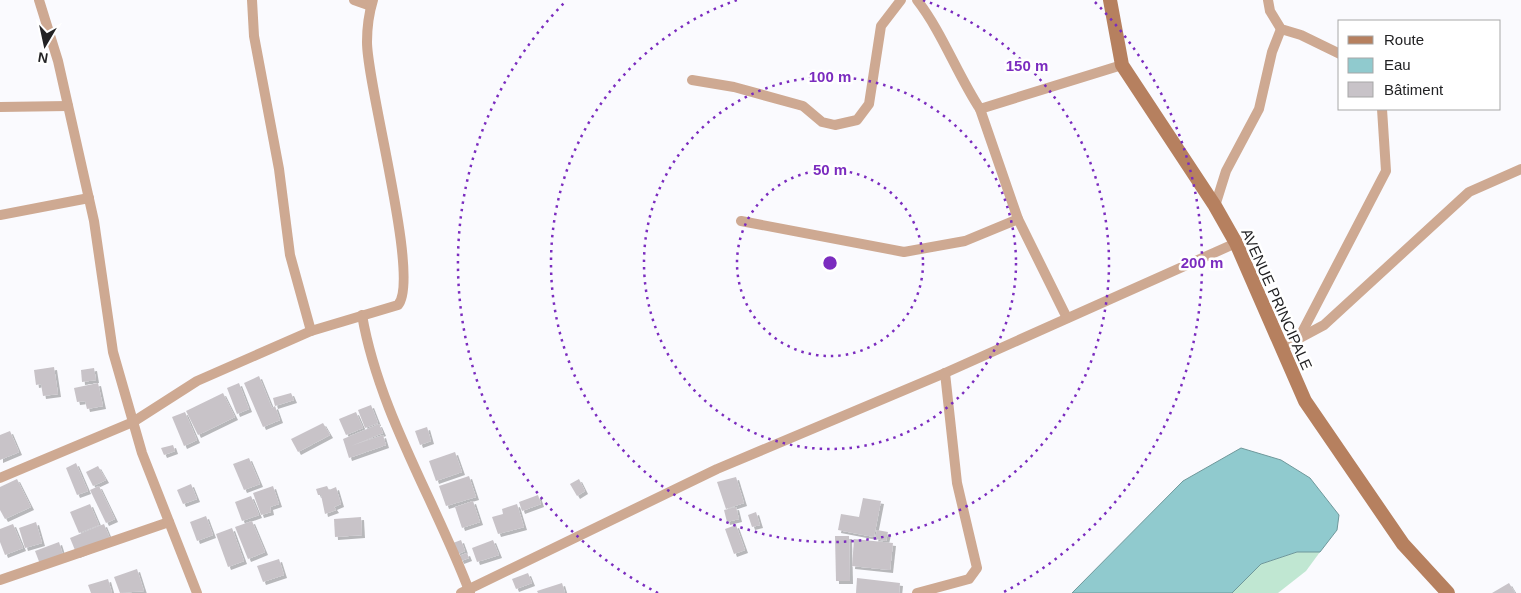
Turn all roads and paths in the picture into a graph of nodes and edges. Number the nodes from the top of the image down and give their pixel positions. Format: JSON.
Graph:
{"nodes":[{"id":1,"x":39,"y":0,"type":"edge"},
{"id":2,"x":252,"y":0,"type":"edge"},
{"id":3,"x":354,"y":0,"type":"edge"},
{"id":4,"x":902,"y":0,"type":"edge"},
{"id":5,"x":917,"y":0,"type":"edge"},
{"id":6,"x":1110,"y":0,"type":"edge"},
{"id":7,"x":1268,"y":0,"type":"edge"},
{"id":8,"x":372,"y":3,"type":"edge"},
{"id":9,"x":1281,"y":29,"type":"junction"},
{"id":10,"x":1338,"y":53,"type":"edge"},
{"id":11,"x":1122,"y":65,"type":"junction"},
{"id":12,"x":692,"y":80,"type":"dead end"},
{"id":13,"x":68,"y":106,"type":"junction"},
{"id":14,"x":0,"y":107,"type":"edge"},
{"id":15,"x":980,"y":109,"type":"junction"},
{"id":16,"x":1382,"y":110,"type":"edge"},
{"id":17,"x":1521,"y":169,"type":"edge"},
{"id":18,"x":89,"y":198,"type":"junction"},
{"id":19,"x":1215,"y":206,"type":"junction"},
{"id":20,"x":0,"y":215,"type":"edge"},
{"id":21,"x":1018,"y":218,"type":"junction"},
{"id":22,"x":741,"y":221,"type":"dead end"},
{"id":23,"x":1236,"y":243,"type":"junction"},
{"id":24,"x":362,"y":315,"type":"junction"},
{"id":25,"x":1067,"y":318,"type":"junction"},
{"id":26,"x":311,"y":331,"type":"junction"},
{"id":27,"x":1299,"y":338,"type":"junction"},
{"id":28,"x":1281,"y":348,"type":"junction"},
{"id":29,"x":945,"y":373,"type":"junction"},
{"id":30,"x":133,"y":422,"type":"junction"},
{"id":31,"x":0,"y":478,"type":"edge"},
{"id":32,"x":169,"y":522,"type":"junction"},
{"id":33,"x":0,"y":580,"type":"edge"},
{"id":34,"x":467,"y":592,"type":"edge"},
{"id":35,"x":197,"y":593,"type":"edge"},
{"id":36,"x":917,"y":593,"type":"edge"},
{"id":37,"x":1448,"y":593,"type":"edge"}],
"edges":[{"from":1,"to":13,"type":"street"},
{"from":2,"to":26,"type":"street"},
{"from":3,"to":8,"type":"street"},
{"from":4,"to":12,"type":"street"},
{"from":5,"to":15,"type":"street"},
{"from":6,"to":11,"type":"street","name":"AVENUE PRINCIPALE"},
{"from":7,"to":9,"type":"street"},
{"from":8,"to":24,"type":"street"},
{"from":9,"to":10,"type":"street"},
{"from":9,"to":19,"type":"street"},
{"from":11,"to":15,"type":"street"},
{"from":11,"to":19,"type":"street","name":"AVENUE PRINCIPALE"},
{"from":13,"to":14,"type":"street"},
{"from":13,"to":18,"type":"street"},
{"from":15,"to":21,"type":"street"},
{"from":16,"to":27,"type":"street"},
{"from":17,"to":27,"type":"street"},
{"from":18,"to":20,"type":"street"},
{"from":18,"to":30,"type":"street"},
{"from":19,"to":23,"type":"street","name":"AVENUE PRINCIPALE"},
{"from":21,"to":22,"type":"street"},
{"from":21,"to":25,"type":"street"},
{"from":23,"to":25,"type":"street"},
{"from":23,"to":28,"type":"street","name":"AVENUE PRINCIPALE"},
{"from":24,"to":26,"type":"street"},
{"from":24,"to":34,"type":"street"},
{"from":25,"to":29,"type":"street"},
{"from":26,"to":30,"type":"street"},
{"from":27,"to":28,"type":"street"},
{"from":28,"to":37,"type":"street","name":"AVENUE PRINCIPALE"},
{"from":29,"to":34,"type":"street"},
{"from":29,"to":36,"type":"street"},
{"from":30,"to":31,"type":"street"},
{"from":30,"to":32,"type":"street"},
{"from":32,"to":33,"type":"street"},
{"from":32,"to":35,"type":"street"}]}
